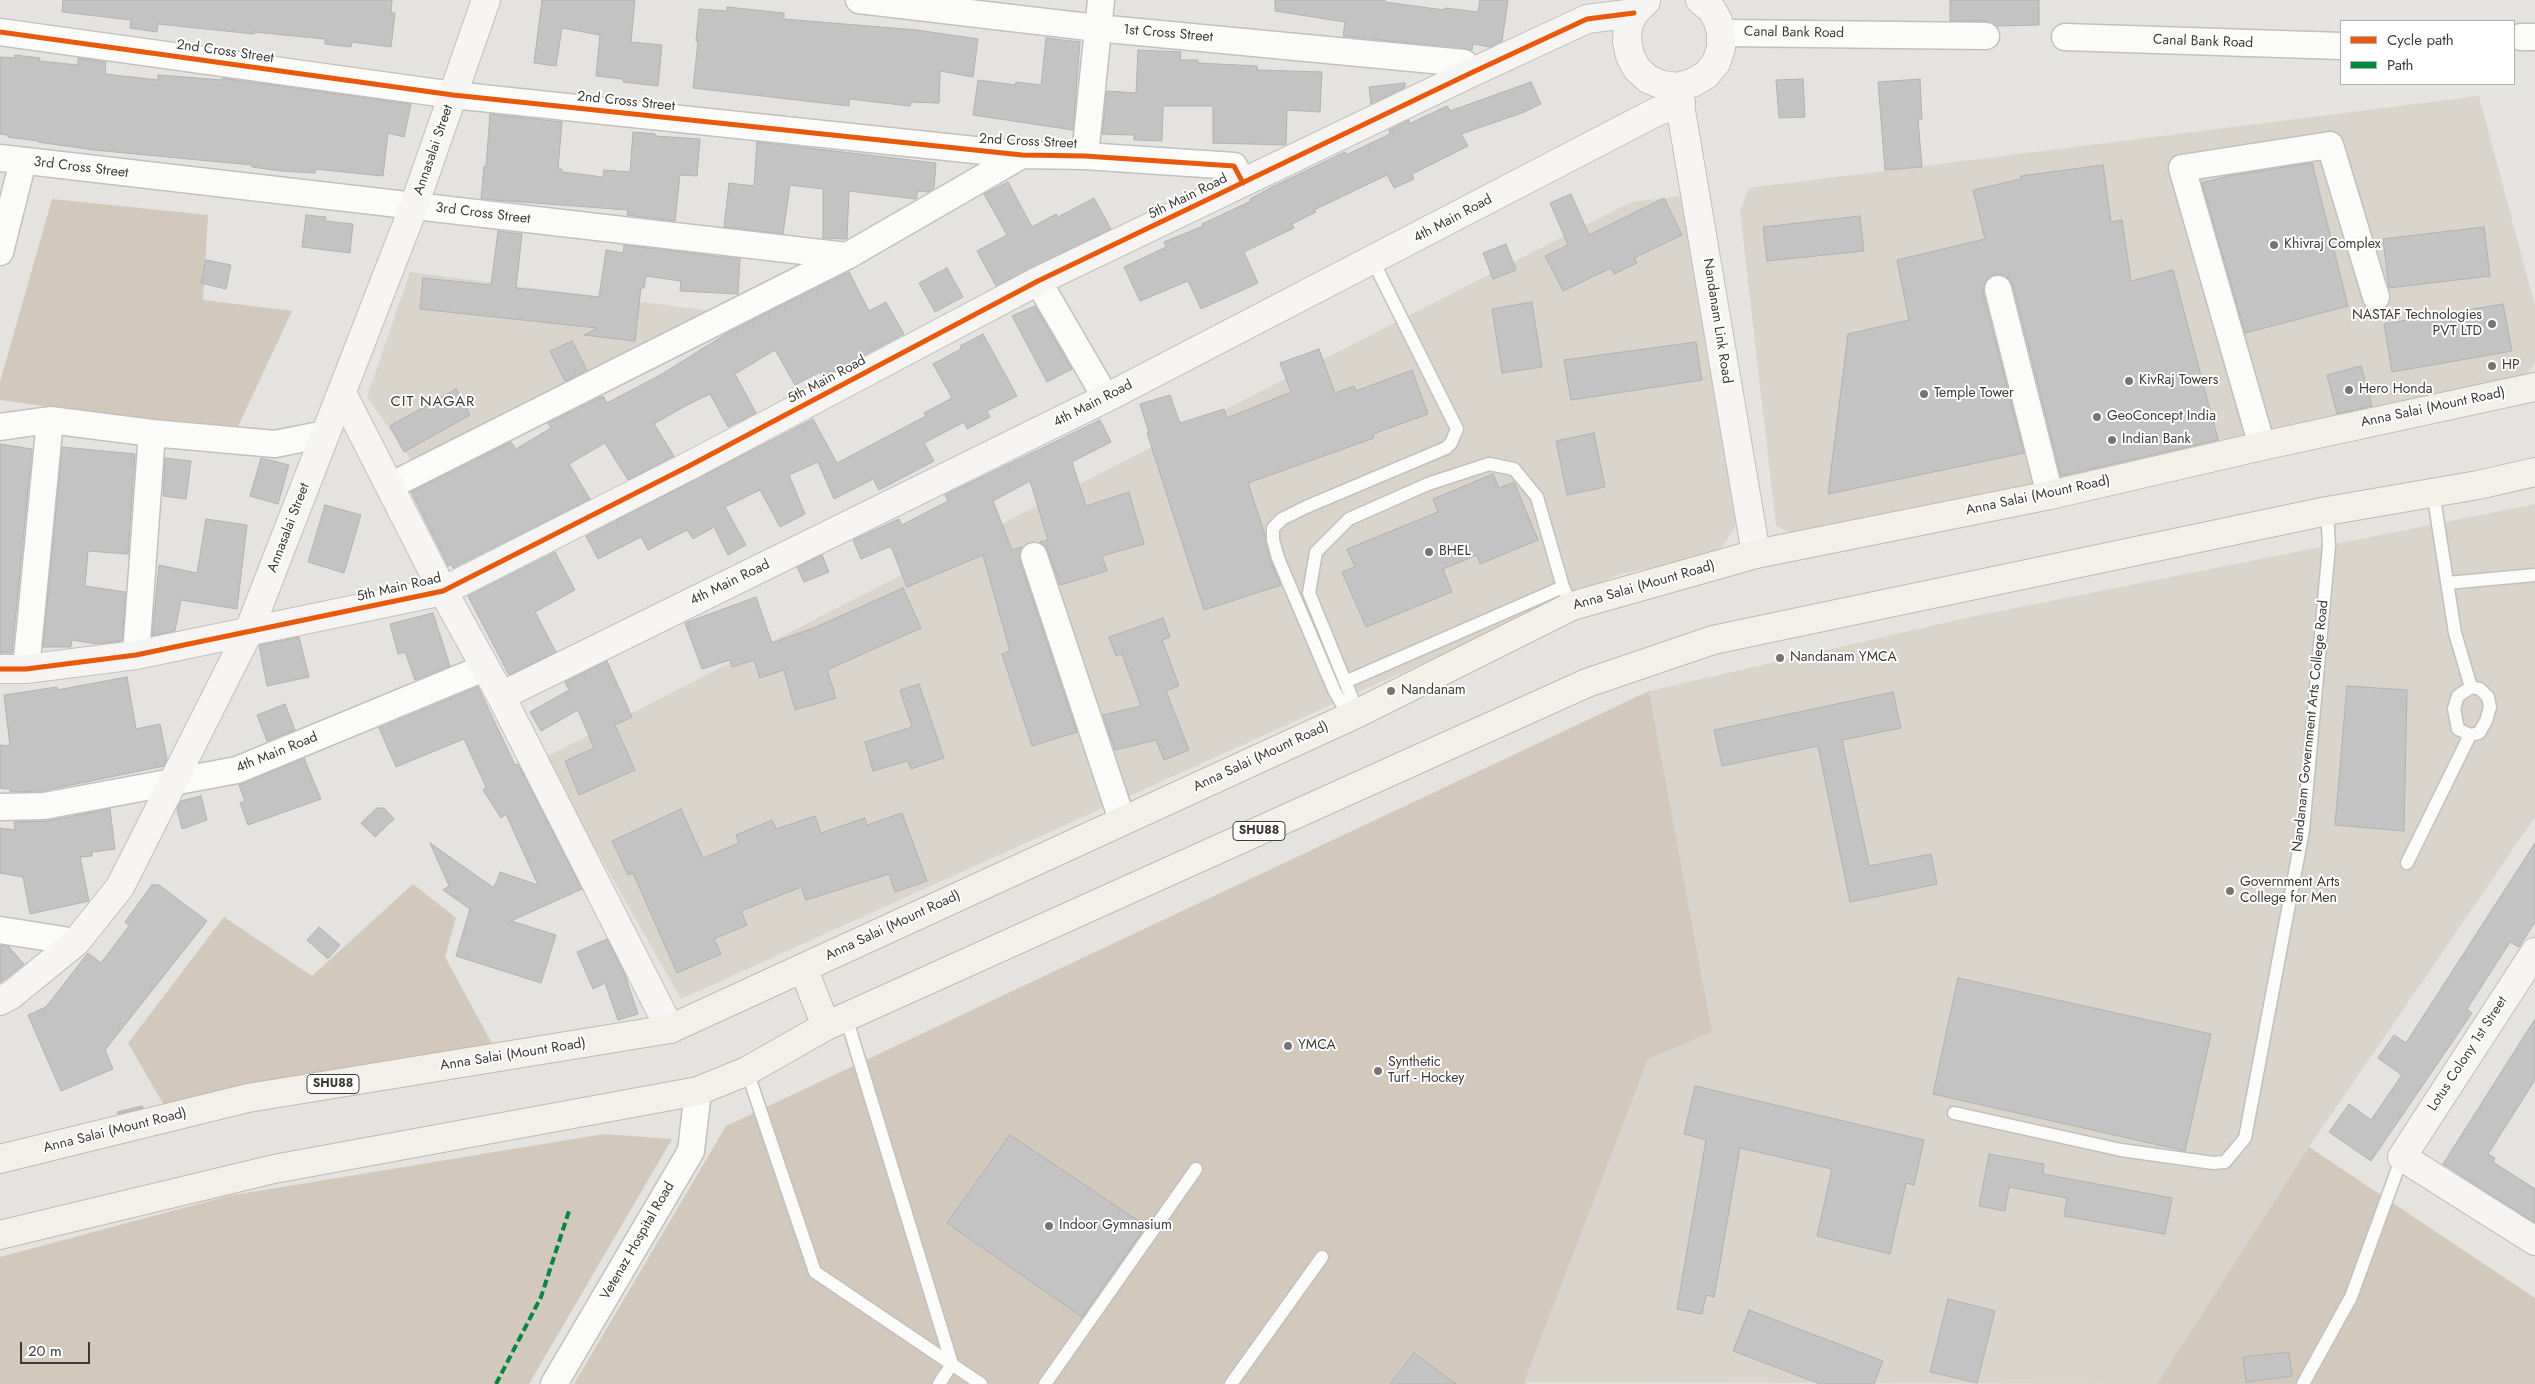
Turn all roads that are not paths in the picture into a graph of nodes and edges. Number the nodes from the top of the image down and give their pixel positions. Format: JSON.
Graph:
{"nodes":[{"id":1,"x":486,"y":0,"type":"edge"},
{"id":2,"x":859,"y":0,"type":"edge"},
{"id":3,"x":1101,"y":0,"type":"edge"},
{"id":4,"x":1700,"y":0,"type":"edge"},
{"id":5,"x":1641,"y":6,"type":"edge"},
{"id":6,"x":1097,"y":28,"type":"junction"},
{"id":7,"x":0,"y":32,"type":"edge"},
{"id":8,"x":1721,"y":32,"type":"junction"},
{"id":9,"x":1986,"y":36,"type":"dead end"},
{"id":10,"x":2065,"y":37,"type":"dead end"},
{"id":11,"x":2340,"y":46,"type":"edge"},
{"id":12,"x":1473,"y":72,"type":"junction"},
{"id":13,"x":453,"y":95,"type":"junction"},
{"id":14,"x":1679,"y":95,"type":"junction"},
{"id":15,"x":1022,"y":155,"type":"junction"},
{"id":16,"x":1084,"y":156,"type":"junction"},
{"id":17,"x":11,"y":160,"type":"edge"},
{"id":18,"x":1243,"y":183,"type":"junction"},
{"id":19,"x":414,"y":206,"type":"junction"},
{"id":20,"x":0,"y":252,"type":"edge"},
{"id":21,"x":848,"y":256,"type":"junction"},
{"id":22,"x":1373,"y":261,"type":"junction"},
{"id":23,"x":1038,"y":281,"type":"junction"},
{"id":24,"x":1998,"y":289,"type":"dead end"},
{"id":25,"x":2376,"y":297,"type":"dead end"},
{"id":26,"x":2535,"y":387,"type":"edge"},
{"id":27,"x":342,"y":393,"type":"junction"},
{"id":28,"x":1106,"y":398,"type":"junction"},
{"id":29,"x":50,"y":420,"type":"junction"},
{"id":30,"x":0,"y":427,"type":"edge"},
{"id":31,"x":152,"y":433,"type":"junction"},
{"id":32,"x":325,"y":434,"type":"junction"},
{"id":33,"x":2262,"y":446,"type":"junction"},
{"id":34,"x":2535,"y":472,"type":"edge"},
{"id":35,"x":2478,"y":484,"type":"junction"},
{"id":36,"x":390,"y":486,"type":"junction"},
{"id":37,"x":2535,"y":487,"type":"edge"},
{"id":38,"x":2433,"y":492,"type":"junction"},
{"id":39,"x":2050,"y":495,"type":"junction"},
{"id":40,"x":2327,"y":511,"type":"junction"},
{"id":41,"x":1756,"y":554,"type":"junction"},
{"id":42,"x":1034,"y":556,"type":"dead end"},
{"id":43,"x":2535,"y":575,"type":"edge"},
{"id":44,"x":2447,"y":583,"type":"junction"},
{"id":45,"x":443,"y":591,"type":"junction"},
{"id":46,"x":1567,"y":596,"type":"junction"},
{"id":47,"x":248,"y":633,"type":"junction"},
{"id":48,"x":136,"y":655,"type":"junction"},
{"id":49,"x":484,"y":668,"type":"junction"},
{"id":50,"x":13,"y":669,"type":"edge"},
{"id":51,"x":1345,"y":682,"type":"junction"},
{"id":52,"x":2471,"y":687,"type":"junction"},
{"id":53,"x":501,"y":696,"type":"junction"},
{"id":54,"x":1353,"y":714,"type":"junction"},
{"id":55,"x":2470,"y":735,"type":"junction"},
{"id":56,"x":174,"y":783,"type":"junction"},
{"id":57,"x":0,"y":807,"type":"edge"},
{"id":58,"x":1122,"y":820,"type":"junction"},
{"id":59,"x":2407,"y":863,"type":"dead end"},
{"id":60,"x":0,"y":930,"type":"edge"},
{"id":61,"x":76,"y":942,"type":"junction"},
{"id":62,"x":2535,"y":952,"type":"edge"},
{"id":63,"x":802,"y":968,"type":"junction"},
{"id":64,"x":0,"y":1001,"type":"edge"},
{"id":65,"x":836,"y":1021,"type":"junction"},
{"id":66,"x":670,"y":1029,"type":"junction"},
{"id":67,"x":747,"y":1071,"type":"junction"},
{"id":68,"x":698,"y":1091,"type":"junction"},
{"id":69,"x":1954,"y":1113,"type":"dead end"},
{"id":70,"x":2402,"y":1156,"type":"junction"},
{"id":71,"x":0,"y":1159,"type":"edge"},
{"id":72,"x":1196,"y":1170,"type":"dead end"},
{"id":73,"x":0,"y":1236,"type":"edge"},
{"id":74,"x":2535,"y":1241,"type":"edge"},
{"id":75,"x":1322,"y":1257,"type":"dead end"},
{"id":76,"x":952,"y":1364,"type":"junction"},
{"id":77,"x":554,"y":1384,"type":"edge"},
{"id":78,"x":939,"y":1384,"type":"edge"},
{"id":79,"x":981,"y":1384,"type":"edge"},
{"id":80,"x":1045,"y":1384,"type":"edge"},
{"id":81,"x":1231,"y":1384,"type":"edge"},
{"id":82,"x":2302,"y":1384,"type":"edge"}],
"edges":[{"from":1,"to":13,"type":"street","name":"Annasalai Street"},
{"from":2,"to":6,"type":"street","name":"1st Cross Street"},
{"from":3,"to":6,"type":"street"},
{"from":4,"to":8,"type":"street"},
{"from":5,"to":12,"type":"street","name":"5th Main Road"},
{"from":5,"to":14,"type":"street"},
{"from":6,"to":12,"type":"street","name":"1st Cross Street"},
{"from":6,"to":16,"type":"street"},
{"from":7,"to":13,"type":"street","name":"2nd Cross Street"},
{"from":8,"to":9,"type":"street","name":"Canal Bank Road"},
{"from":8,"to":14,"type":"street","name":"4th Main Road"},
{"from":10,"to":11,"type":"street","name":"Canal Bank Road"},
{"from":12,"to":18,"type":"street","name":"5th Main Road"},
{"from":13,"to":15,"type":"street","name":"2nd Cross Street"},
{"from":13,"to":19,"type":"street","name":"Annasalai Street"},
{"from":14,"to":22,"type":"street","name":"4th Main Road"},
{"from":14,"to":41,"type":"street","name":"Nandanam Link Road"},
{"from":15,"to":16,"type":"street","name":"2nd Cross Street"},
{"from":15,"to":21,"type":"street"},
{"from":16,"to":18,"type":"street","name":"2nd Cross Street"},
{"from":17,"to":19,"type":"street","name":"3rd Cross Street"},
{"from":17,"to":20,"type":"street"},
{"from":18,"to":23,"type":"street","name":"5th Main Road"},
{"from":19,"to":21,"type":"street","name":"3rd Cross Street"},
{"from":19,"to":27,"type":"street","name":"Annasalai Street"},
{"from":21,"to":36,"type":"street"},
{"from":22,"to":28,"type":"street","name":"4th Main Road"},
{"from":22,"to":54,"type":"lane"},
{"from":23,"to":28,"type":"street"},
{"from":23,"to":45,"type":"street","name":"5th Main Road"},
{"from":24,"to":39,"type":"street"},
{"from":25,"to":33,"type":"street"},
{"from":26,"to":33,"type":"main road","name":"Anna Salai (Mount Road)","number":"SHU88"},
{"from":27,"to":32,"type":"street","name":"Annasalai Street"},
{"from":27,"to":36,"type":"street"},
{"from":28,"to":53,"type":"street","name":"4th Main Road"},
{"from":29,"to":30,"type":"street"},
{"from":29,"to":31,"type":"street"},
{"from":29,"to":50,"type":"street"},
{"from":31,"to":32,"type":"street"},
{"from":31,"to":48,"type":"street"},
{"from":32,"to":47,"type":"street","name":"Annasalai Street"},
{"from":33,"to":39,"type":"main road","name":"Anna Salai (Mount Road)","number":"SHU88"},
{"from":34,"to":35,"type":"main road","number":"SHU88"},
{"from":35,"to":37,"type":"main road"},
{"from":35,"to":38,"type":"main road","number":"SHU88"},
{"from":36,"to":45,"type":"street"},
{"from":38,"to":40,"type":"main road","number":"SHU88"},
{"from":38,"to":44,"type":"lane"},
{"from":39,"to":41,"type":"main road","name":"Anna Salai (Mount Road)","number":"SHU88"},
{"from":40,"to":65,"type":"main road","number":"SHU88"},
{"from":40,"to":69,"type":"lane","name":"Nandanam Government Arts College Road"},
{"from":41,"to":46,"type":"main road","name":"Anna Salai (Mount Road)","number":"SHU88"},
{"from":42,"to":58,"type":"street"},
{"from":43,"to":44,"type":"lane"},
{"from":44,"to":52,"type":"lane"},
{"from":45,"to":47,"type":"street","name":"5th Main Road"},
{"from":45,"to":49,"type":"street"},
{"from":46,"to":51,"type":"lane"},
{"from":46,"to":51,"type":"lane"},
{"from":46,"to":54,"type":"main road","name":"Anna Salai (Mount Road)","number":"SHU88"},
{"from":47,"to":48,"type":"street","name":"5th Main Road"},
{"from":47,"to":56,"type":"street","name":"Annasalai Street"},
{"from":48,"to":50,"type":"street","name":"5th Main Road"},
{"from":49,"to":53,"type":"street"},
{"from":49,"to":56,"type":"street","name":"4th Main Road"},
{"from":51,"to":54,"type":"lane"},
{"from":52,"to":55,"type":"lane"},
{"from":52,"to":55,"type":"lane"},
{"from":53,"to":66,"type":"street"},
{"from":54,"to":58,"type":"main road","name":"Anna Salai (Mount Road)","number":"SHU88"},
{"from":55,"to":59,"type":"lane"},
{"from":56,"to":57,"type":"street","name":"4th Main Road"},
{"from":56,"to":61,"type":"street","name":"Annasalai Street"},
{"from":58,"to":63,"type":"main road","name":"Anna Salai (Mount Road)","number":"SHU88"},
{"from":60,"to":61,"type":"street"},
{"from":61,"to":64,"type":"street","name":"Annasalai Street"},
{"from":62,"to":70,"type":"street","name":"Lotus Colony 1st Street"},
{"from":63,"to":65,"type":"main road"},
{"from":63,"to":66,"type":"main road","name":"Anna Salai (Mount Road)","number":"SHU88"},
{"from":65,"to":67,"type":"main road","number":"SHU88"},
{"from":65,"to":76,"type":"lane"},
{"from":66,"to":71,"type":"main road","name":"Anna Salai (Mount Road)","number":"SHU88"},
{"from":67,"to":68,"type":"main road","number":"SHU88"},
{"from":67,"to":76,"type":"lane"},
{"from":68,"to":73,"type":"main road","number":"SHU88"},
{"from":68,"to":77,"type":"street","name":"Vetenaz Hospital Road"},
{"from":70,"to":74,"type":"street"},
{"from":70,"to":82,"type":"lane"},
{"from":72,"to":80,"type":"lane"},
{"from":75,"to":81,"type":"lane"},
{"from":76,"to":78,"type":"lane"},
{"from":76,"to":79,"type":"lane"}]}
